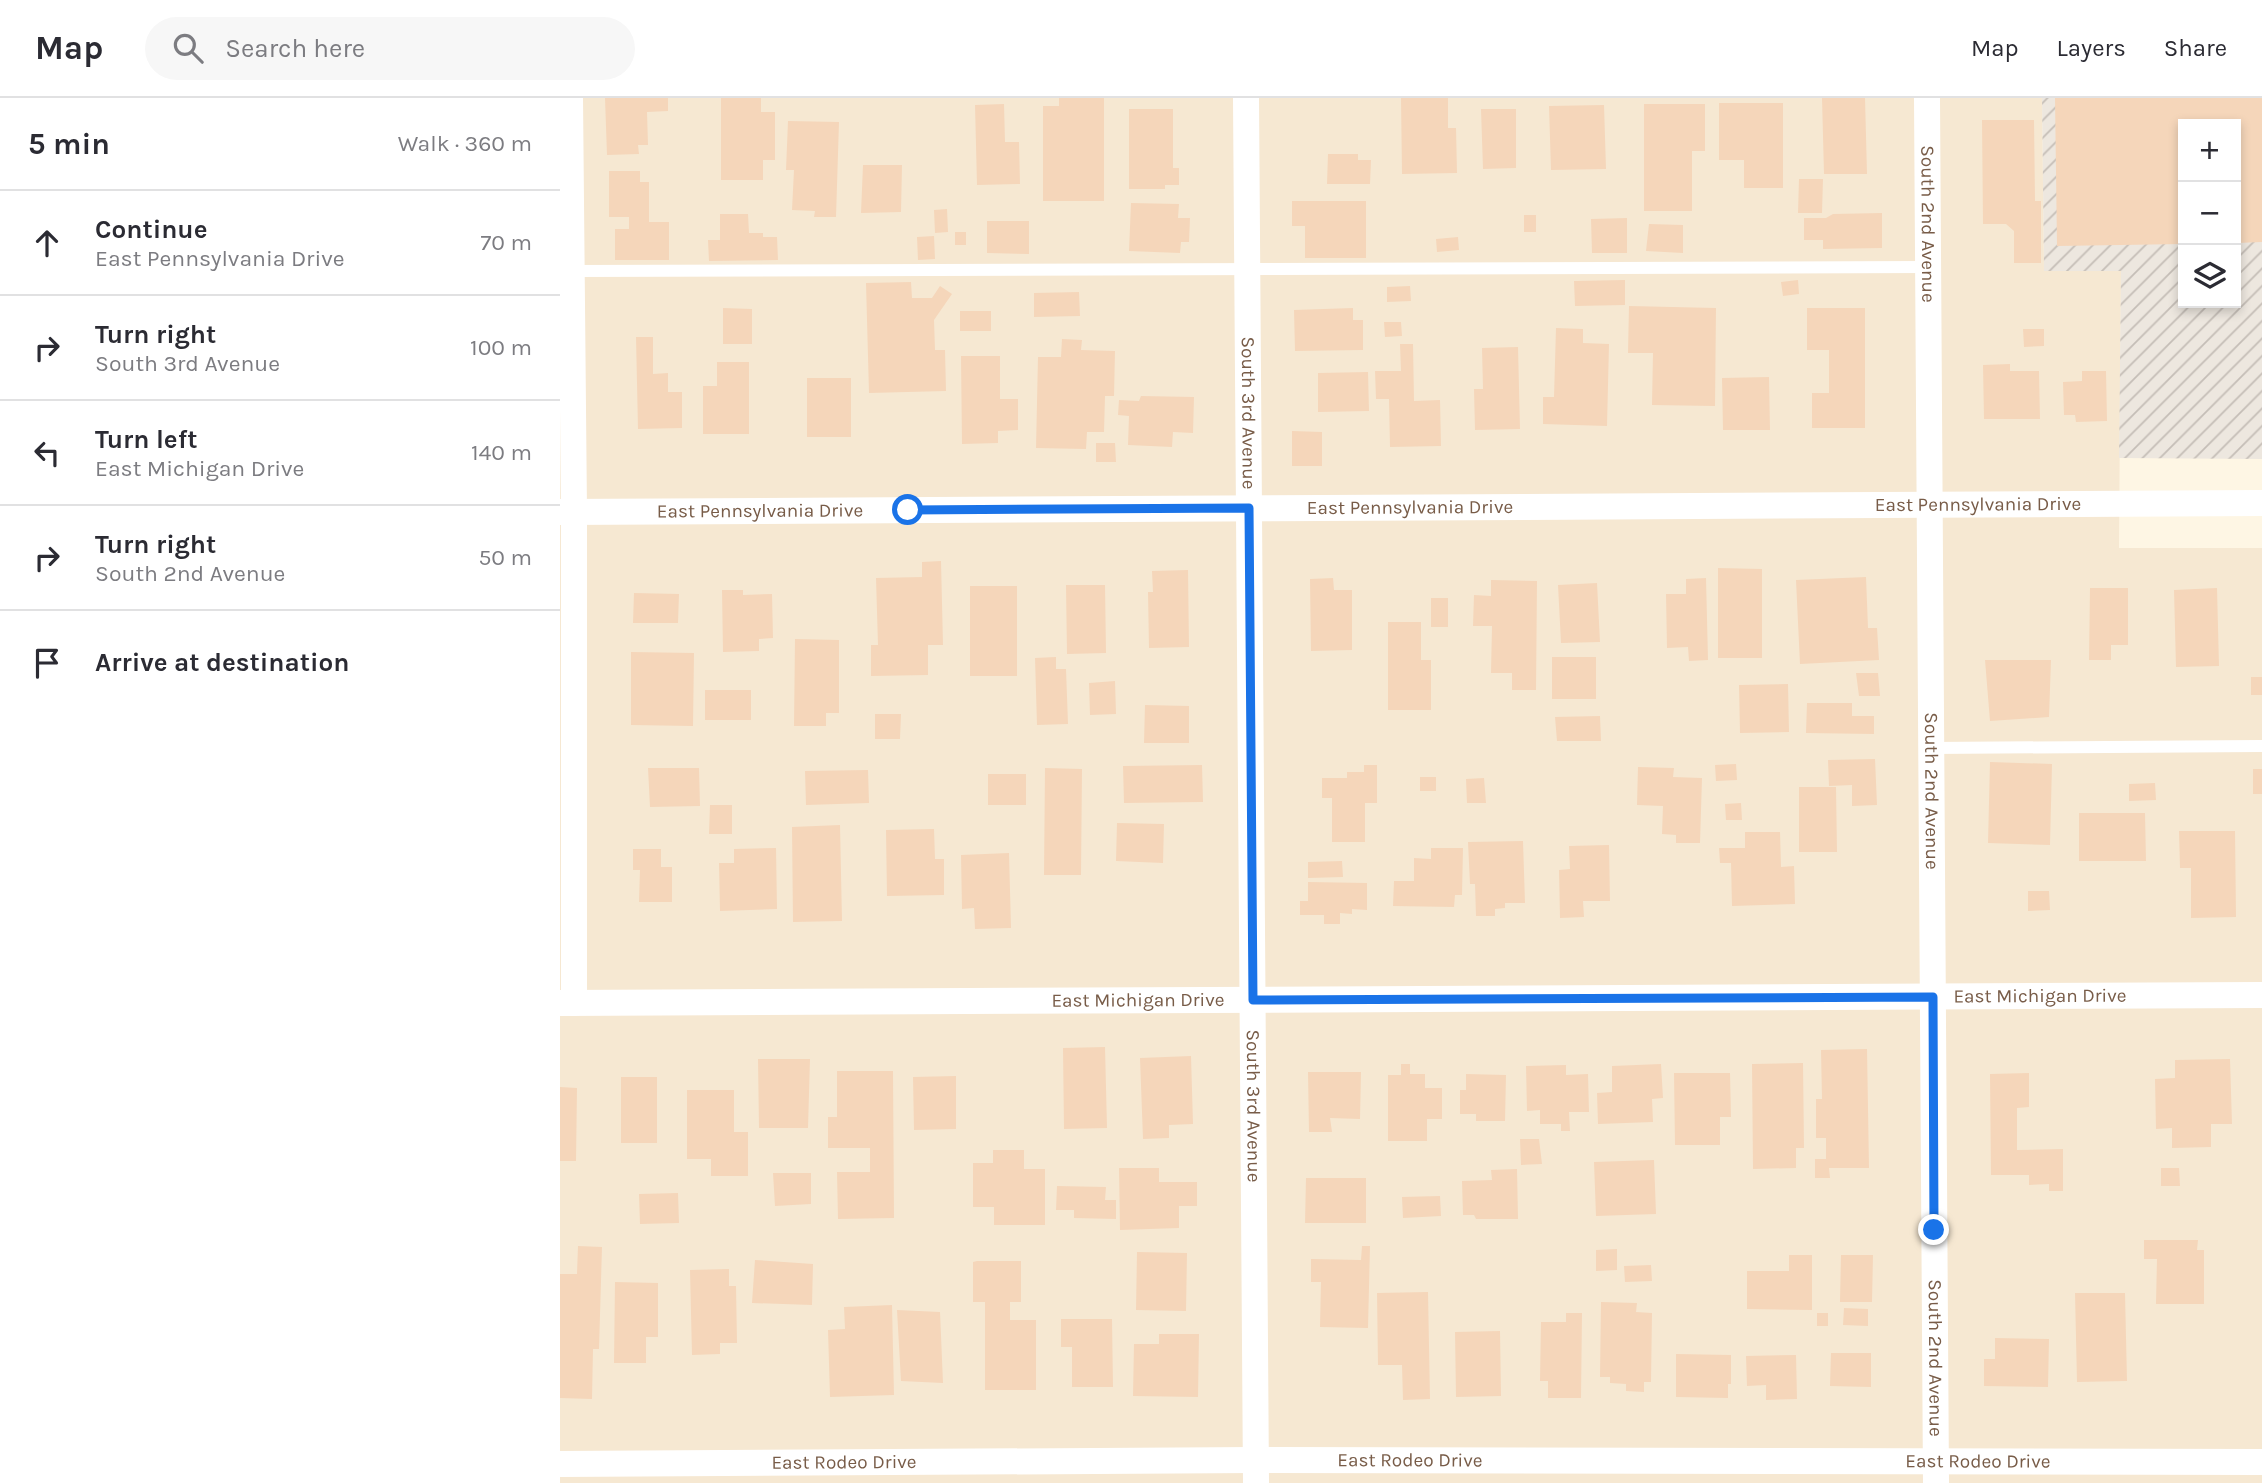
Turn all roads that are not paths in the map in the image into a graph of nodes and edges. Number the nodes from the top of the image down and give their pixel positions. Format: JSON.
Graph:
{"nodes":[{"id":1,"x":570,"y":98,"type":"edge"},
{"id":2,"x":1246,"y":98,"type":"edge"},
{"id":3,"x":1927,"y":98,"type":"edge"},
{"id":4,"x":1928,"y":267,"type":"junction"},
{"id":5,"x":1248,"y":269,"type":"junction"},
{"id":6,"x":566,"y":271,"type":"edge"},
{"id":7,"x":2262,"y":503,"type":"edge"},
{"id":8,"x":1929,"y":505,"type":"junction"},
{"id":9,"x":1249,"y":508,"type":"junction"},
{"id":10,"x":567,"y":512,"type":"edge"},
{"id":11,"x":2262,"y":746,"type":"edge"},
{"id":12,"x":1930,"y":748,"type":"junction"},
{"id":13,"x":2262,"y":995,"type":"edge"},
{"id":14,"x":1933,"y":997,"type":"junction"},
{"id":15,"x":1253,"y":1000,"type":"junction"},
{"id":16,"x":567,"y":1003,"type":"edge"},
{"id":17,"x":2262,"y":1462,"type":"edge"},
{"id":18,"x":560,"y":1464,"type":"edge"},
{"id":19,"x":1256,"y":1472,"type":"edge"},
{"id":20,"x":1936,"y":1472,"type":"edge"}],
"edges":[{"from":1,"to":6,"type":"street"},
{"from":2,"to":5,"type":"street","name":"South 3rd Avenue"},
{"from":3,"to":4,"type":"street","name":"South 2nd Avenue"},
{"from":4,"to":5,"type":"lane"},
{"from":4,"to":8,"type":"street","name":"South 2nd Avenue"},
{"from":5,"to":6,"type":"lane"},
{"from":5,"to":9,"type":"street","name":"South 3rd Avenue"},
{"from":6,"to":10,"type":"street"},
{"from":7,"to":8,"type":"street","name":"East Pennsylvania Drive"},
{"from":8,"to":9,"type":"street","name":"East Pennsylvania Drive"},
{"from":8,"to":12,"type":"street","name":"South 2nd Avenue"},
{"from":9,"to":10,"type":"street","name":"East Pennsylvania Drive"},
{"from":9,"to":15,"type":"street","name":"South 3rd Avenue"},
{"from":10,"to":16,"type":"street"},
{"from":11,"to":12,"type":"lane"},
{"from":12,"to":14,"type":"street","name":"South 2nd Avenue"},
{"from":13,"to":14,"type":"street","name":"East Michigan Drive"},
{"from":14,"to":15,"type":"street","name":"East Michigan Drive"},
{"from":14,"to":20,"type":"street","name":"South 2nd Avenue"},
{"from":15,"to":16,"type":"street","name":"East Michigan Drive"},
{"from":15,"to":19,"type":"street","name":"South 3rd Avenue"},
{"from":17,"to":20,"type":"street","name":"East Rodeo Drive"},
{"from":18,"to":19,"type":"street","name":"East Rodeo Drive"},
{"from":19,"to":20,"type":"street","name":"East Rodeo Drive"}]}
